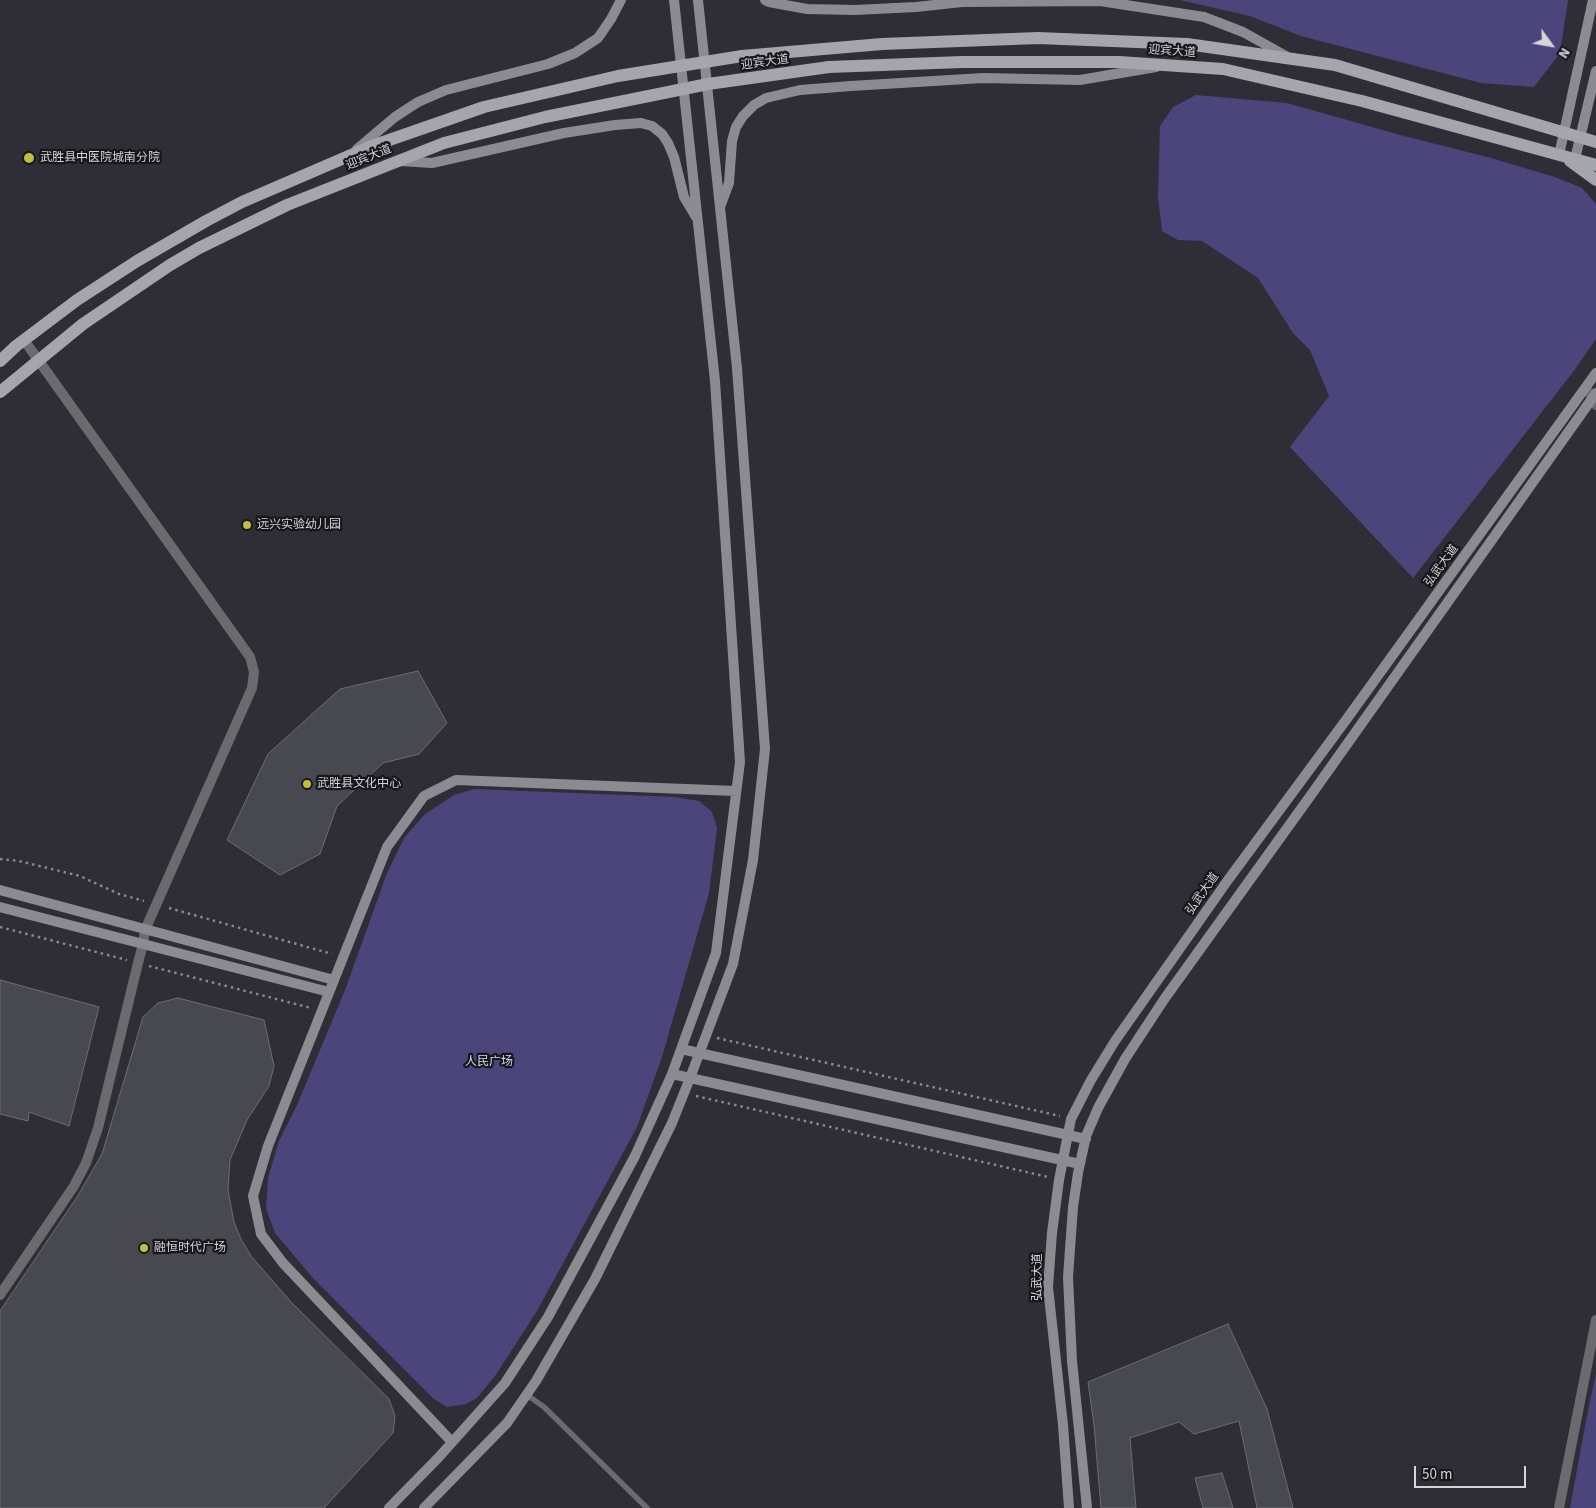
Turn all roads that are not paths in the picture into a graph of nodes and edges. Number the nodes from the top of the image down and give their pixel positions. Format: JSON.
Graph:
{"nodes":[{"id":1,"x":621,"y":0,"type":"edge"},
{"id":2,"x":698,"y":0,"type":"edge"},
{"id":3,"x":764,"y":0,"type":"edge"},
{"id":4,"x":1593,"y":0,"type":"edge"},
{"id":5,"x":674,"y":1,"type":"edge"},
{"id":6,"x":1291,"y":59,"type":"junction"},
{"id":7,"x":1167,"y":65,"type":"junction"},
{"id":8,"x":1596,"y":71,"type":"edge"},
{"id":9,"x":1564,"y":132,"type":"junction"},
{"id":10,"x":1580,"y":138,"type":"junction"},
{"id":11,"x":1596,"y":142,"type":"edge"},
{"id":12,"x":1559,"y":155,"type":"junction"},
{"id":13,"x":342,"y":159,"type":"junction"},
{"id":14,"x":1575,"y":159,"type":"junction"},
{"id":15,"x":398,"y":161,"type":"junction"},
{"id":16,"x":1596,"y":165,"type":"edge"},
{"id":17,"x":1596,"y":180,"type":"edge"},
{"id":18,"x":719,"y":208,"type":"junction"},
{"id":19,"x":699,"y":221,"type":"junction"},
{"id":20,"x":24,"y":340,"type":"junction"},
{"id":21,"x":38,"y":360,"type":"junction"},
{"id":22,"x":0,"y":361,"type":"edge"},
{"id":23,"x":1596,"y":373,"type":"edge"},
{"id":24,"x":1585,"y":390,"type":"junction"},
{"id":25,"x":0,"y":392,"type":"edge"},
{"id":26,"x":1595,"y":398,"type":"edge"},
{"id":27,"x":736,"y":791,"type":"junction"},
{"id":28,"x":0,"y":890,"type":"edge"},
{"id":29,"x":0,"y":907,"type":"edge"},
{"id":30,"x":145,"y":930,"type":"junction"},
{"id":31,"x":143,"y":944,"type":"junction"},
{"id":32,"x":334,"y":980,"type":"junction"},
{"id":33,"x":329,"y":992,"type":"junction"},
{"id":34,"x":681,"y":1049,"type":"junction"},
{"id":35,"x":699,"y":1053,"type":"junction"},
{"id":36,"x":672,"y":1074,"type":"junction"},
{"id":37,"x":690,"y":1078,"type":"junction"},
{"id":38,"x":1068,"y":1135,"type":"junction"},
{"id":39,"x":1086,"y":1139,"type":"junction"},
{"id":40,"x":1063,"y":1160,"type":"junction"},
{"id":41,"x":1080,"y":1164,"type":"junction"},
{"id":42,"x":0,"y":1295,"type":"edge"},
{"id":43,"x":1596,"y":1320,"type":"edge"},
{"id":44,"x":527,"y":1395,"type":"junction"},
{"id":45,"x":452,"y":1442,"type":"junction"},
{"id":46,"x":389,"y":1508,"type":"edge"},
{"id":47,"x":424,"y":1508,"type":"edge"},
{"id":48,"x":648,"y":1508,"type":"edge"},
{"id":49,"x":1069,"y":1508,"type":"edge"},
{"id":50,"x":1087,"y":1508,"type":"edge"},
{"id":51,"x":1559,"y":1508,"type":"edge"}],
"edges":[{"from":1,"to":13,"type":"main road"},
{"from":2,"to":18,"type":"main road"},
{"from":3,"to":6,"type":"main road"},
{"from":4,"to":9,"type":"main road"},
{"from":5,"to":19,"type":"main road"},
{"from":6,"to":9,"type":"main road","name":"迎宾大道"},
{"from":6,"to":13,"type":"main road","name":"迎宾大道"},
{"from":7,"to":12,"type":"main road","name":"迎宾大道"},
{"from":7,"to":15,"type":"main road","name":"迎宾大道"},
{"from":7,"to":18,"type":"main road"},
{"from":8,"to":10,"type":"main road"},
{"from":9,"to":10,"type":"main road","name":"迎宾大道"},
{"from":9,"to":12,"type":"main road"},
{"from":10,"to":11,"type":"main road","name":"迎宾大道"},
{"from":10,"to":14,"type":"main road"},
{"from":12,"to":14,"type":"main road","name":"迎宾大道"},
{"from":12,"to":17,"type":"main road"},
{"from":13,"to":20,"type":"main road","name":"迎宾大道"},
{"from":14,"to":16,"type":"main road","name":"迎宾大道"},
{"from":15,"to":19,"type":"main road"},
{"from":15,"to":21,"type":"main road","name":"迎宾大道"},
{"from":18,"to":35,"type":"main road"},
{"from":19,"to":27,"type":"main road"},
{"from":20,"to":21,"type":"street"},
{"from":20,"to":22,"type":"main road","name":"迎宾大道"},
{"from":21,"to":25,"type":"main road","name":"迎宾大道"},
{"from":21,"to":30,"type":"street"},
{"from":23,"to":24,"type":"main road","name":"弘武大道"},
{"from":24,"to":26,"type":"street"},
{"from":24,"to":38,"type":"main road","name":"弘武大道"},
{"from":26,"to":39,"type":"main road","name":"弘武大道"},
{"from":27,"to":32,"type":"main road"},
{"from":27,"to":34,"type":"main road"},
{"from":28,"to":30,"type":"main road"},
{"from":29,"to":31,"type":"main road"},
{"from":30,"to":31,"type":"street"},
{"from":30,"to":32,"type":"main road"},
{"from":31,"to":33,"type":"main road"},
{"from":31,"to":42,"type":"street"},
{"from":32,"to":33,"type":"main road"},
{"from":33,"to":45,"type":"main road"},
{"from":34,"to":35,"type":"main road"},
{"from":34,"to":36,"type":"main road"},
{"from":35,"to":37,"type":"main road"},
{"from":35,"to":38,"type":"main road"},
{"from":36,"to":37,"type":"main road"},
{"from":36,"to":45,"type":"main road"},
{"from":37,"to":40,"type":"main road"},
{"from":37,"to":44,"type":"main road"},
{"from":38,"to":39,"type":"main road"},
{"from":38,"to":40,"type":"main road","name":"弘武大道"},
{"from":39,"to":41,"type":"main road","name":"弘武大道"},
{"from":40,"to":41,"type":"main road"},
{"from":40,"to":49,"type":"main road","name":"弘武大道"},
{"from":41,"to":50,"type":"main road","name":"弘武大道"},
{"from":43,"to":51,"type":"street"},
{"from":44,"to":47,"type":"main road"},
{"from":44,"to":48,"type":"lane"},
{"from":45,"to":46,"type":"main road"}]}
